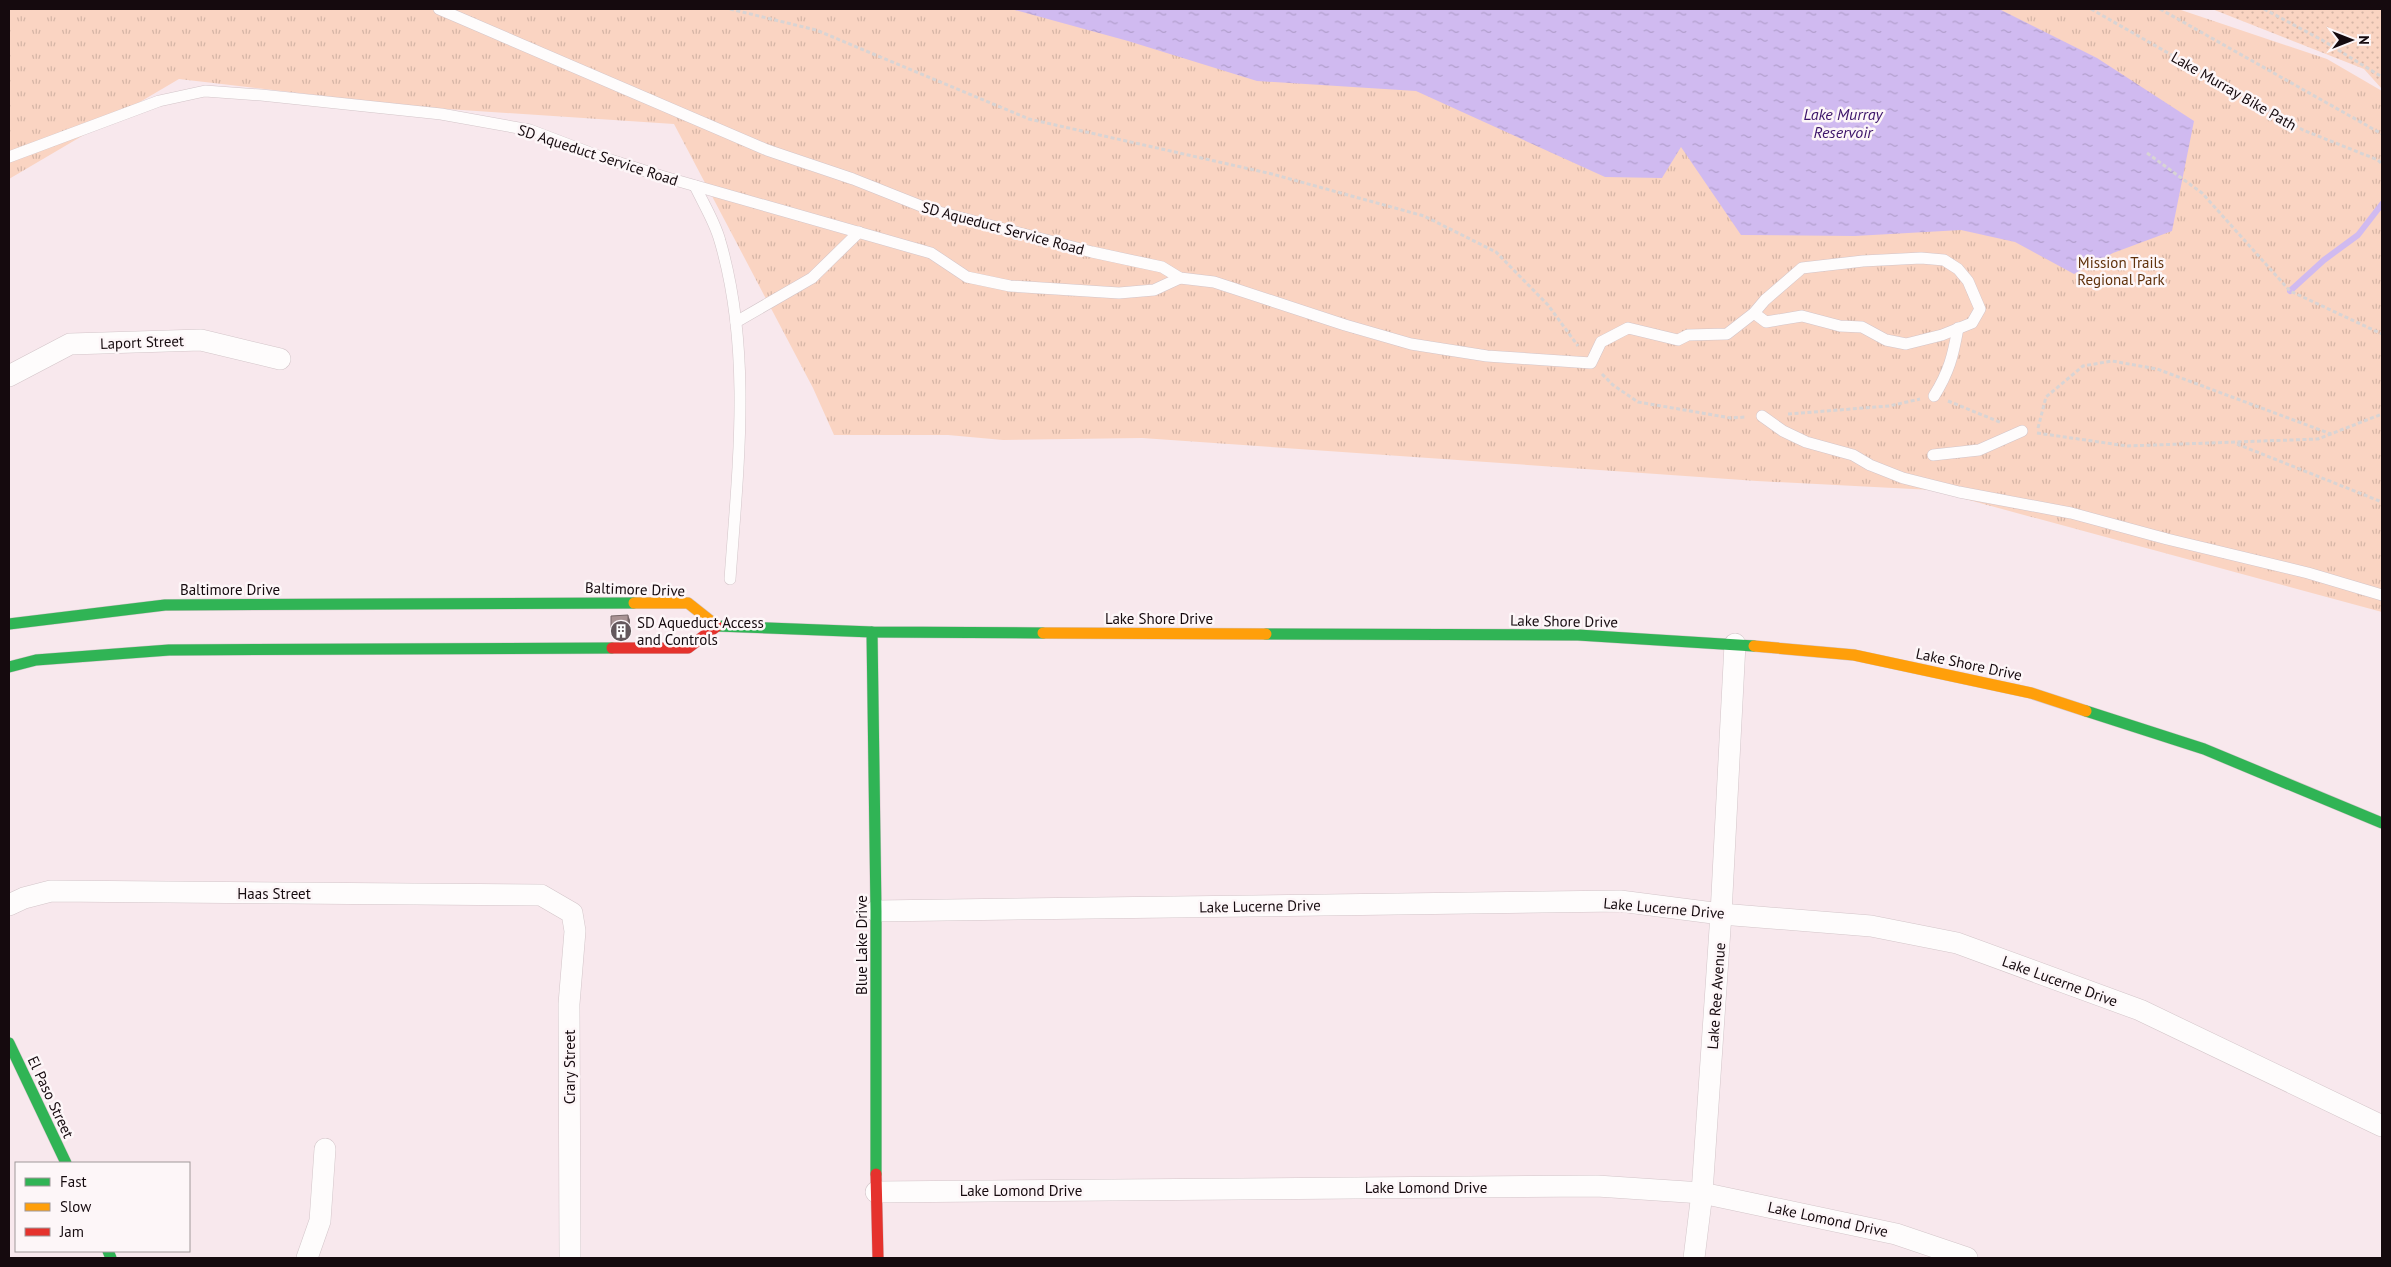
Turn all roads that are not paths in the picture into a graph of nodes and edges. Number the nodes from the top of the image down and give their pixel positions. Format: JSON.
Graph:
{"nodes":[{"id":1,"x":439,"y":9,"type":"edge"},
{"id":2,"x":9,"y":157,"type":"edge"},
{"id":3,"x":694,"y":186,"type":"junction"},
{"id":4,"x":859,"y":232,"type":"junction"},
{"id":5,"x":1180,"y":278,"type":"junction"},
{"id":6,"x":1754,"y":313,"type":"junction"},
{"id":7,"x":736,"y":322,"type":"junction"},
{"id":8,"x":1958,"y":328,"type":"junction"},
{"id":9,"x":280,"y":359,"type":"dead end"},
{"id":10,"x":9,"y":376,"type":"edge"},
{"id":11,"x":1934,"y":396,"type":"road end"},
{"id":12,"x":1762,"y":416,"type":"road end"},
{"id":13,"x":2022,"y":431,"type":"road end"},
{"id":14,"x":1932,"y":455,"type":"dead end"},
{"id":15,"x":730,"y":579,"type":"dead end"},
{"id":16,"x":2382,"y":595,"type":"edge"},
{"id":17,"x":9,"y":624,"type":"edge"},
{"id":18,"x":718,"y":626,"type":"junction"},
{"id":19,"x":872,"y":632,"type":"junction"},
{"id":20,"x":1735,"y":644,"type":"junction"},
{"id":21,"x":9,"y":667,"type":"edge"},
{"id":22,"x":2382,"y":824,"type":"edge"},
{"id":23,"x":541,"y":895,"type":"joint"},
{"id":24,"x":9,"y":906,"type":"edge"},
{"id":25,"x":876,"y":911,"type":"junction"},
{"id":26,"x":1721,"y":914,"type":"junction"},
{"id":27,"x":9,"y":1044,"type":"edge"},
{"id":28,"x":2382,"y":1126,"type":"edge"},
{"id":29,"x":325,"y":1149,"type":"dead end"},
{"id":30,"x":66,"y":1162,"type":"edge"},
{"id":31,"x":876,"y":1192,"type":"junction"},
{"id":32,"x":1702,"y":1193,"type":"junction"},
{"id":33,"x":307,"y":1258,"type":"edge"},
{"id":34,"x":570,"y":1258,"type":"edge"},
{"id":35,"x":878,"y":1258,"type":"edge"},
{"id":36,"x":1694,"y":1258,"type":"edge"},
{"id":37,"x":1967,"y":1258,"type":"edge"}],
"edges":[{"from":1,"to":5,"type":"lane","name":"SD Aqueduct Service Road"},
{"from":2,"to":3,"type":"lane","name":"SD Aqueduct Service Road"},
{"from":3,"to":4,"type":"lane","name":"SD Aqueduct Service Road"},
{"from":3,"to":7,"type":"lane"},
{"from":4,"to":5,"type":"lane","name":"SD Aqueduct Service Road"},
{"from":4,"to":7,"type":"lane"},
{"from":5,"to":6,"type":"lane","name":"SD Aqueduct Service Road"},
{"from":6,"to":8,"type":"lane"},
{"from":6,"to":8,"type":"lane"},
{"from":7,"to":15,"type":"lane"},
{"from":8,"to":11,"type":"lane"},
{"from":9,"to":10,"type":"street","name":"Laport Street"},
{"from":12,"to":16,"type":"lane"},
{"from":13,"to":14,"type":"lane"},
{"from":17,"to":18,"type":"main road","name":"Baltimore Drive"},
{"from":18,"to":19,"type":"main road","name":"Lake Shore Drive"},
{"from":18,"to":21,"type":"main road"},
{"from":19,"to":20,"type":"main road","name":"Lake Shore Drive"},
{"from":19,"to":25,"type":"main road","name":"Blue Lake Drive"},
{"from":20,"to":22,"type":"main road","name":"Lake Shore Drive"},
{"from":20,"to":26,"type":"street","name":"Lake Ree Avenue"},
{"from":23,"to":24,"type":"street","name":"Haas Street"},
{"from":23,"to":34,"type":"street","name":"Crary Street"},
{"from":25,"to":26,"type":"street","name":"Lake Lucerne Drive"},
{"from":25,"to":31,"type":"main road","name":"Blue Lake Drive"},
{"from":26,"to":28,"type":"street","name":"Lake Lucerne Drive"},
{"from":26,"to":32,"type":"street","name":"Lake Ree Avenue"},
{"from":27,"to":30,"type":"main road","name":"El Paso Street"},
{"from":29,"to":33,"type":"street"},
{"from":31,"to":32,"type":"street","name":"Lake Lomond Drive"},
{"from":31,"to":35,"type":"main road","name":"Blue Lake Drive"},
{"from":32,"to":36,"type":"street","name":"Lake Ree Avenue"},
{"from":32,"to":37,"type":"street","name":"Lake Lomond Drive"}]}
